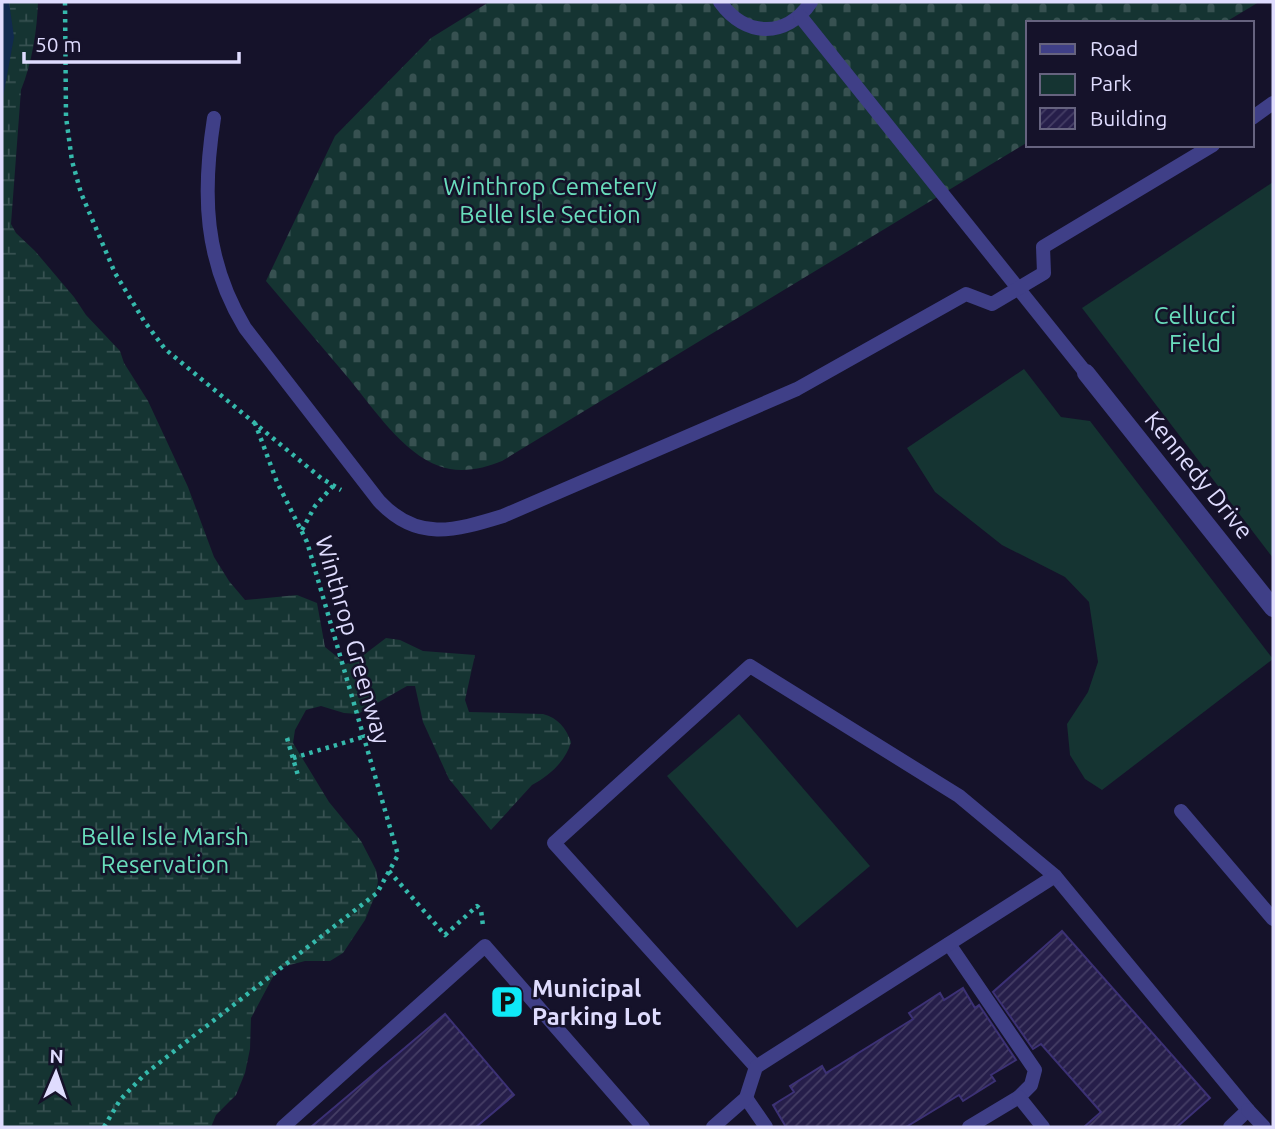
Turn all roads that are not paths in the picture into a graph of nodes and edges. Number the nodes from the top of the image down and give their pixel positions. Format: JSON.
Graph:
{"nodes":[{"id":1,"x":720,"y":2,"type":"edge"},
{"id":2,"x":811,"y":2,"type":"edge"},
{"id":3,"x":800,"y":16,"type":"junction"},
{"id":4,"x":1273,"y":103,"type":"edge"},
{"id":5,"x":1254,"y":117,"type":"edge"},
{"id":6,"x":214,"y":118,"type":"dead end"},
{"id":7,"x":1210,"y":147,"type":"edge"},
{"id":8,"x":1018,"y":289,"type":"junction"},
{"id":9,"x":1086,"y":373,"type":"joint"},
{"id":10,"x":1273,"y":608,"type":"edge"},
{"id":11,"x":1181,"y":811,"type":"dead end"},
{"id":12,"x":1055,"y":876,"type":"junction"},
{"id":13,"x":1273,"y":919,"type":"edge"},
{"id":14,"x":948,"y":944,"type":"junction"},
{"id":15,"x":756,"y":1067,"type":"junction"},
{"id":16,"x":1018,"y":1097,"type":"junction"},
{"id":17,"x":746,"y":1098,"type":"junction"},
{"id":18,"x":1248,"y":1110,"type":"junction"},
{"id":19,"x":283,"y":1127,"type":"edge"},
{"id":20,"x":643,"y":1127,"type":"edge"},
{"id":21,"x":713,"y":1127,"type":"edge"},
{"id":22,"x":766,"y":1127,"type":"edge"},
{"id":23,"x":969,"y":1127,"type":"edge"},
{"id":24,"x":1043,"y":1127,"type":"edge"},
{"id":25,"x":1230,"y":1127,"type":"edge"},
{"id":26,"x":1264,"y":1127,"type":"edge"}],
"edges":[{"from":1,"to":3,"type":"lane"},
{"from":2,"to":3,"type":"lane"},
{"from":3,"to":8,"type":"lane"},
{"from":4,"to":5,"type":"lane"},
{"from":6,"to":8,"type":"lane"},
{"from":7,"to":8,"type":"lane"},
{"from":8,"to":9,"type":"lane"},
{"from":9,"to":10,"type":"street","name":"Kennedy Drive"},
{"from":11,"to":13,"type":"lane"},
{"from":12,"to":14,"type":"lane"},
{"from":12,"to":15,"type":"lane"},
{"from":12,"to":18,"type":"lane"},
{"from":14,"to":15,"type":"lane"},
{"from":14,"to":16,"type":"lane"},
{"from":15,"to":17,"type":"lane"},
{"from":16,"to":23,"type":"lane"},
{"from":16,"to":24,"type":"lane"},
{"from":17,"to":21,"type":"lane"},
{"from":17,"to":22,"type":"lane"},
{"from":18,"to":25,"type":"lane"},
{"from":18,"to":26,"type":"lane"},
{"from":19,"to":20,"type":"lane"}]}
